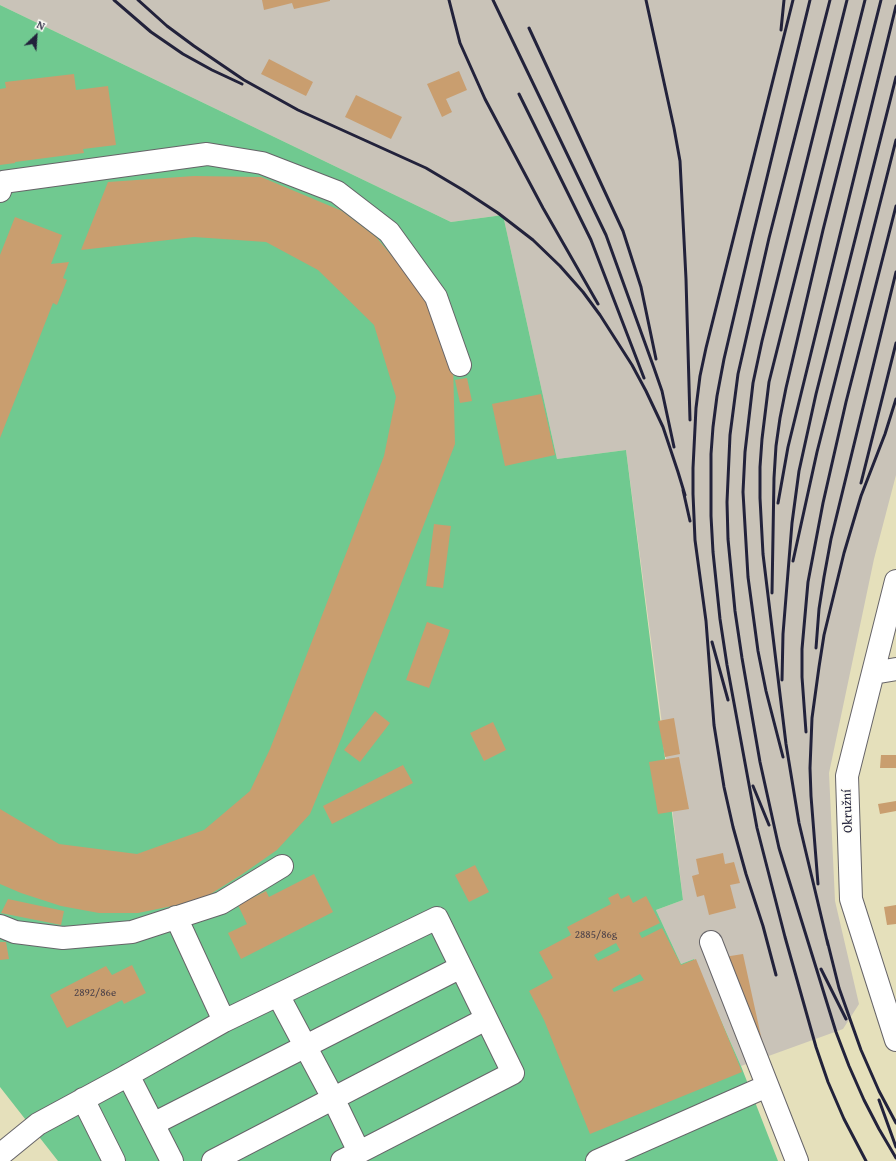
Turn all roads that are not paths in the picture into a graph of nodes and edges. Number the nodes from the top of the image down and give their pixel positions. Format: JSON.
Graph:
{"nodes":[{"id":1,"x":1,"y":185,"type":"edge"},
{"id":2,"x":460,"y":365,"type":"dead end"},
{"id":3,"x":896,"y":581,"type":"edge"},
{"id":4,"x":896,"y":669,"type":"edge"},
{"id":5,"x":873,"y":673,"type":"junction"},
{"id":6,"x":282,"y":866,"type":"dead end"},
{"id":7,"x":176,"y":917,"type":"junction"},
{"id":8,"x":0,"y":926,"type":"edge"},
{"id":9,"x":711,"y":942,"type":"dead end"},
{"id":10,"x":461,"y":967,"type":"junction"},
{"id":11,"x":278,"y":994,"type":"junction"},
{"id":12,"x":486,"y":1019,"type":"junction"},
{"id":13,"x":224,"y":1021,"type":"junction"},
{"id":14,"x":895,"y":1037,"type":"edge"},
{"id":15,"x":305,"y":1046,"type":"junction"},
{"id":16,"x":128,"y":1075,"type":"junction"},
{"id":17,"x":767,"y":1086,"type":"junction"},
{"id":18,"x":333,"y":1098,"type":"junction"},
{"id":19,"x":83,"y":1099,"type":"junction"},
{"id":20,"x":153,"y":1124,"type":"junction"},
{"id":21,"x":0,"y":1155,"type":"edge"},
{"id":22,"x":351,"y":1157,"type":"edge"},
{"id":23,"x":114,"y":1161,"type":"edge"},
{"id":24,"x":172,"y":1161,"type":"edge"},
{"id":25,"x":213,"y":1161,"type":"edge"},
{"id":26,"x":597,"y":1161,"type":"edge"},
{"id":27,"x":797,"y":1161,"type":"edge"}],
"edges":[{"from":1,"to":2,"type":"street"},
{"from":3,"to":5,"type":"street","name":"Okružní"},
{"from":4,"to":5,"type":"street"},
{"from":5,"to":14,"type":"street","name":"Okružní"},
{"from":6,"to":7,"type":"street"},
{"from":7,"to":8,"type":"street"},
{"from":7,"to":13,"type":"street"},
{"from":9,"to":17,"type":"street"},
{"from":10,"to":11,"type":"street"},
{"from":10,"to":12,"type":"street"},
{"from":10,"to":15,"type":"street"},
{"from":11,"to":13,"type":"street"},
{"from":11,"to":15,"type":"street"},
{"from":12,"to":18,"type":"street"},
{"from":12,"to":22,"type":"street"},
{"from":13,"to":16,"type":"street"},
{"from":15,"to":18,"type":"street"},
{"from":15,"to":20,"type":"street"},
{"from":16,"to":19,"type":"street"},
{"from":16,"to":20,"type":"street"},
{"from":17,"to":26,"type":"street"},
{"from":17,"to":27,"type":"street"},
{"from":18,"to":22,"type":"street"},
{"from":18,"to":25,"type":"street"},
{"from":19,"to":21,"type":"street"},
{"from":19,"to":23,"type":"street"},
{"from":20,"to":24,"type":"street"}]}
